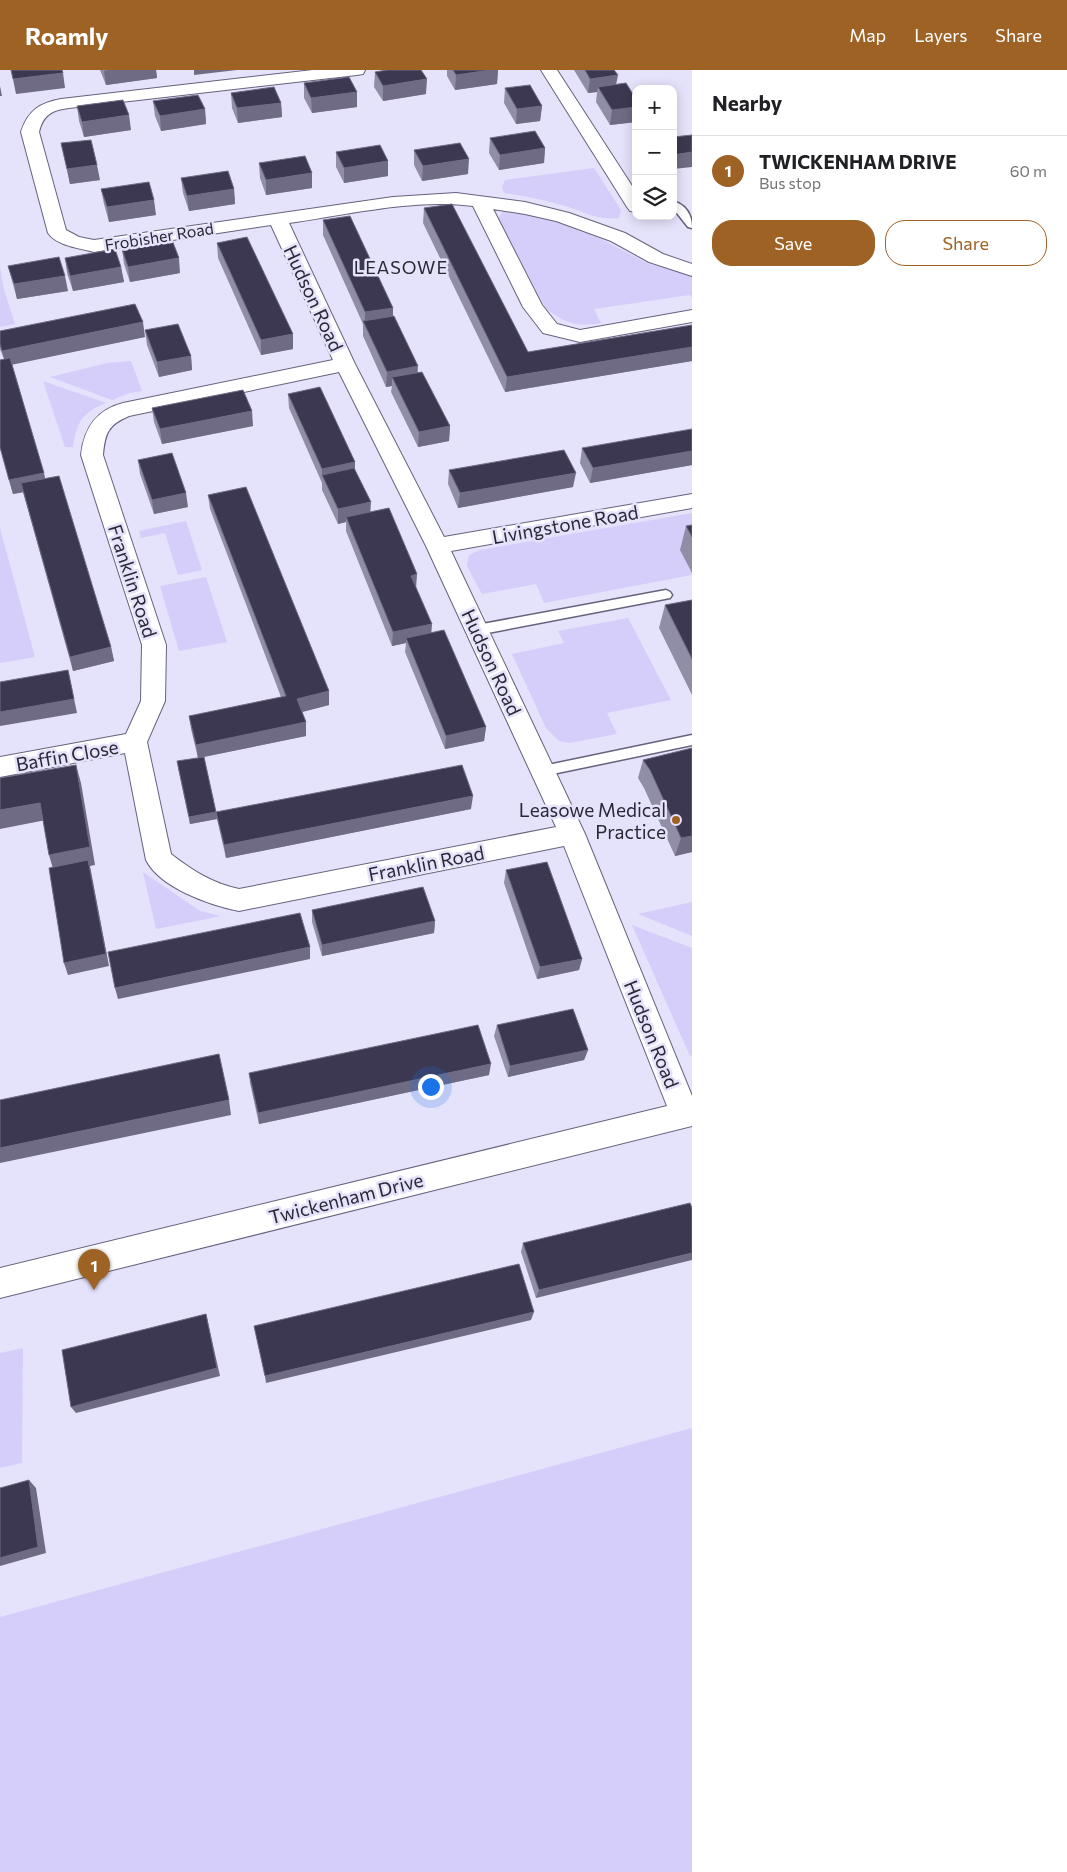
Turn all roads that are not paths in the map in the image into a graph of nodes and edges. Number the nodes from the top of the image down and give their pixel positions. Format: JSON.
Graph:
{"nodes":[{"id":1,"x":358,"y":70,"type":"edge"},
{"id":2,"x":549,"y":70,"type":"edge"},
{"id":3,"x":480,"y":201,"type":"junction"},
{"id":4,"x":632,"y":201,"type":"edge"},
{"id":5,"x":677,"y":206,"type":"edge"},
{"id":6,"x":277,"y":218,"type":"junction"},
{"id":7,"x":633,"y":220,"type":"edge"},
{"id":8,"x":692,"y":225,"type":"edge"},
{"id":9,"x":618,"y":237,"type":"junction"},
{"id":10,"x":692,"y":270,"type":"edge"},
{"id":11,"x":692,"y":316,"type":"edge"},
{"id":12,"x":345,"y":364,"type":"junction"},
{"id":13,"x":692,"y":501,"type":"edge"},
{"id":14,"x":437,"y":546,"type":"junction"},
{"id":15,"x":666,"y":595,"type":"dead end"},
{"id":16,"x":477,"y":630,"type":"junction"},
{"id":17,"x":692,"y":740,"type":"edge"},
{"id":18,"x":135,"y":742,"type":"junction"},
{"id":19,"x":0,"y":767,"type":"edge"},
{"id":20,"x":543,"y":771,"type":"junction"},
{"id":21,"x":572,"y":834,"type":"junction"},
{"id":22,"x":688,"y":1114,"type":"edge"},
{"id":23,"x":0,"y":1284,"type":"edge"}],
"edges":[{"from":1,"to":6,"type":"street","name":"Frobisher Road"},
{"from":2,"to":4,"type":"street"},
{"from":3,"to":6,"type":"street","name":"Frobisher Road"},
{"from":3,"to":9,"type":"street","name":"Frobisher Road"},
{"from":3,"to":11,"type":"street"},
{"from":5,"to":8,"type":"lane"},
{"from":6,"to":12,"type":"street","name":"Hudson Road"},
{"from":7,"to":9,"type":"street"},
{"from":9,"to":10,"type":"street","name":"Frobisher Road"},
{"from":12,"to":14,"type":"street","name":"Hudson Road"},
{"from":12,"to":18,"type":"street","name":"Franklin Road"},
{"from":13,"to":14,"type":"street","name":"Livingstone Road"},
{"from":14,"to":16,"type":"street","name":"Hudson Road"},
{"from":15,"to":16,"type":"lane"},
{"from":16,"to":20,"type":"street","name":"Hudson Road"},
{"from":17,"to":20,"type":"lane"},
{"from":18,"to":19,"type":"street","name":"Baffin Close"},
{"from":18,"to":21,"type":"street","name":"Franklin Road"},
{"from":20,"to":21,"type":"street","name":"Hudson Road"},
{"from":21,"to":22,"type":"street","name":"Hudson Road"},
{"from":22,"to":23,"type":"street","name":"Twickenham Drive"}]}
